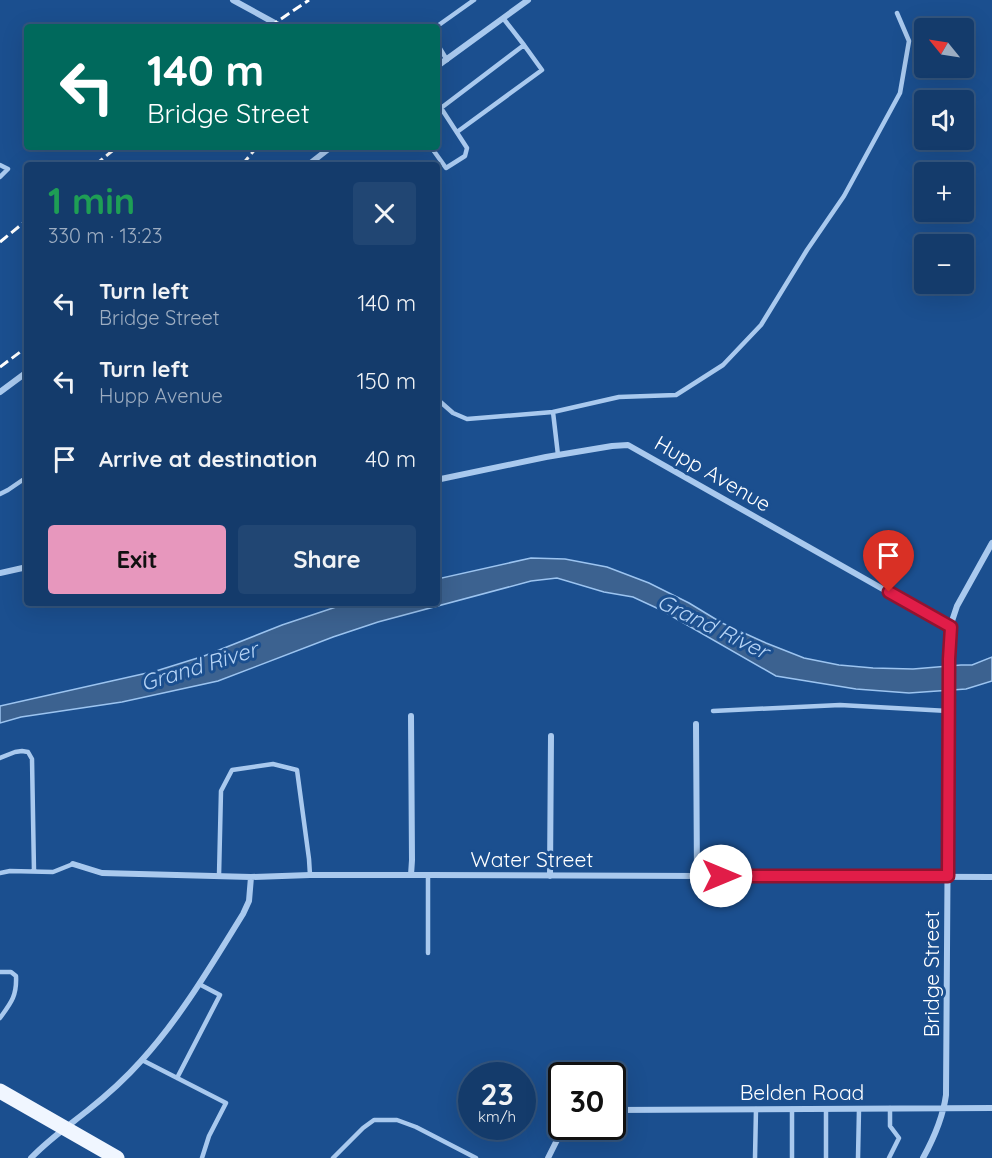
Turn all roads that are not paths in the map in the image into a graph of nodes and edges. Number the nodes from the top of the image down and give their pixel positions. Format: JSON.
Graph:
{"nodes":[{"id":1,"x":233,"y":0,"type":"edge"},
{"id":2,"x":474,"y":0,"type":"edge"},
{"id":3,"x":528,"y":0,"type":"edge"},
{"id":4,"x":520,"y":3,"type":"edge"},
{"id":5,"x":897,"y":13,"type":"dead end"},
{"id":6,"x":503,"y":18,"type":"junction"},
{"id":7,"x":277,"y":24,"type":"edge"},
{"id":8,"x":440,"y":24,"type":"edge"},
{"id":9,"x":524,"y":45,"type":"junction"},
{"id":10,"x":440,"y":49,"type":"edge"},
{"id":11,"x":447,"y":60,"type":"junction"},
{"id":12,"x":440,"y":64,"type":"edge"},
{"id":13,"x":440,"y":109,"type":"edge"},
{"id":14,"x":440,"y":111,"type":"edge"},
{"id":15,"x":457,"y":132,"type":"junction"},
{"id":16,"x":327,"y":150,"type":"edge"},
{"id":17,"x":433,"y":150,"type":"edge"},
{"id":18,"x":312,"y":162,"type":"edge"},
{"id":19,"x":0,"y":165,"type":"edge"},
{"id":20,"x":0,"y":177,"type":"edge"},
{"id":21,"x":24,"y":374,"type":"edge"},
{"id":22,"x":0,"y":392,"type":"edge"},
{"id":23,"x":440,"y":402,"type":"edge"},
{"id":24,"x":553,"y":412,"type":"junction"},
{"id":25,"x":558,"y":455,"type":"junction"},
{"id":26,"x":24,"y":479,"type":"edge"},
{"id":27,"x":440,"y":479,"type":"edge"},
{"id":28,"x":0,"y":494,"type":"edge"},
{"id":29,"x":992,"y":543,"type":"edge"},
{"id":30,"x":24,"y":568,"type":"edge"},
{"id":31,"x":0,"y":573,"type":"edge"},
{"id":32,"x":951,"y":627,"type":"junction"},
{"id":33,"x":713,"y":711,"type":"dead end"},
{"id":34,"x":948,"y":711,"type":"junction"},
{"id":35,"x":411,"y":716,"type":"dead end"},
{"id":36,"x":696,"y":724,"type":"dead end"},
{"id":37,"x":551,"y":736,"type":"dead end"},
{"id":38,"x":0,"y":758,"type":"edge"},
{"id":39,"x":73,"y":864,"type":"joint"},
{"id":40,"x":34,"y":871,"type":"junction"},
{"id":41,"x":0,"y":873,"type":"edge"},
{"id":42,"x":310,"y":875,"type":"junction"},
{"id":43,"x":411,"y":875,"type":"junction"},
{"id":44,"x":428,"y":875,"type":"junction"},
{"id":45,"x":219,"y":876,"type":"junction"},
{"id":46,"x":550,"y":876,"type":"junction"},
{"id":47,"x":697,"y":876,"type":"junction"},
{"id":48,"x":948,"y":876,"type":"junction"},
{"id":49,"x":251,"y":877,"type":"junction"},
{"id":50,"x":992,"y":877,"type":"edge"},
{"id":51,"x":428,"y":953,"type":"dead end"},
{"id":52,"x":0,"y":972,"type":"edge"},
{"id":53,"x":199,"y":984,"type":"junction"},
{"id":54,"x":0,"y":1018,"type":"edge"},
{"id":55,"x":142,"y":1060,"type":"junction"},
{"id":56,"x":177,"y":1078,"type":"junction"},
{"id":57,"x":0,"y":1092,"type":"edge"},
{"id":58,"x":859,"y":1108,"type":"junction"},
{"id":59,"x":890,"y":1108,"type":"junction"},
{"id":60,"x":992,"y":1108,"type":"edge"},
{"id":61,"x":756,"y":1109,"type":"junction"},
{"id":62,"x":792,"y":1109,"type":"junction"},
{"id":63,"x":826,"y":1109,"type":"junction"},
{"id":64,"x":944,"y":1109,"type":"junction"},
{"id":65,"x":626,"y":1110,"type":"edge"},
{"id":66,"x":64,"y":1128,"type":"junction"},
{"id":67,"x":557,"y":1140,"type":"edge"},
{"id":68,"x":31,"y":1158,"type":"edge"},
{"id":69,"x":117,"y":1158,"type":"edge"},
{"id":70,"x":202,"y":1158,"type":"edge"},
{"id":71,"x":333,"y":1158,"type":"edge"},
{"id":72,"x":476,"y":1158,"type":"edge"},
{"id":73,"x":548,"y":1158,"type":"edge"},
{"id":74,"x":755,"y":1158,"type":"edge"},
{"id":75,"x":792,"y":1158,"type":"edge"},
{"id":76,"x":826,"y":1158,"type":"edge"},
{"id":77,"x":858,"y":1158,"type":"edge"},
{"id":78,"x":889,"y":1158,"type":"edge"},
{"id":79,"x":923,"y":1158,"type":"edge"}],
"edges":[{"from":1,"to":7,"type":"street"},
{"from":2,"to":8,"type":"lane"},
{"from":3,"to":4,"type":"street"},
{"from":4,"to":6,"type":"street"},
{"from":5,"to":24,"type":"lane"},
{"from":6,"to":9,"type":"lane"},
{"from":6,"to":11,"type":"street"},
{"from":9,"to":13,"type":"lane"},
{"from":9,"to":15,"type":"lane"},
{"from":10,"to":11,"type":"lane"},
{"from":11,"to":12,"type":"street"},
{"from":14,"to":15,"type":"lane"},
{"from":15,"to":17,"type":"lane"},
{"from":16,"to":18,"type":"street"},
{"from":19,"to":20,"type":"lane"},
{"from":21,"to":22,"type":"street"},
{"from":23,"to":24,"type":"lane"},
{"from":24,"to":25,"type":"lane"},
{"from":25,"to":27,"type":"street","name":"Hupp Avenue"},
{"from":25,"to":32,"type":"street","name":"Hupp Avenue"},
{"from":26,"to":28,"type":"lane"},
{"from":29,"to":32,"type":"street","name":"Bridge Street"},
{"from":30,"to":31,"type":"street"},
{"from":32,"to":34,"type":"street","name":"Bridge Street"},
{"from":33,"to":34,"type":"lane"},
{"from":34,"to":48,"type":"street","name":"Bridge Street"},
{"from":35,"to":43,"type":"street"},
{"from":36,"to":47,"type":"street"},
{"from":37,"to":46,"type":"street"},
{"from":38,"to":40,"type":"lane"},
{"from":39,"to":40,"type":"lane"},
{"from":39,"to":45,"type":"street","name":"Water Street"},
{"from":40,"to":41,"type":"lane"},
{"from":42,"to":43,"type":"street","name":"Water Street"},
{"from":42,"to":45,"type":"lane"},
{"from":42,"to":49,"type":"street","name":"Water Street"},
{"from":43,"to":44,"type":"street","name":"Water Street"},
{"from":44,"to":46,"type":"street","name":"Water Street"},
{"from":44,"to":51,"type":"lane"},
{"from":45,"to":49,"type":"street","name":"Water Street"},
{"from":46,"to":47,"type":"street","name":"Water Street"},
{"from":47,"to":48,"type":"street","name":"Water Street"},
{"from":48,"to":50,"type":"street","name":"Water Street"},
{"from":48,"to":64,"type":"street","name":"Bridge Street"},
{"from":49,"to":53,"type":"street"},
{"from":52,"to":54,"type":"lane"},
{"from":53,"to":55,"type":"street"},
{"from":53,"to":56,"type":"lane"},
{"from":55,"to":56,"type":"lane"},
{"from":55,"to":66,"type":"street"},
{"from":56,"to":70,"type":"lane"},
{"from":57,"to":66,"type":"main road"},
{"from":58,"to":59,"type":"street","name":"Belden Road"},
{"from":58,"to":63,"type":"street","name":"Belden Road"},
{"from":58,"to":77,"type":"lane"},
{"from":59,"to":64,"type":"street","name":"Belden Road"},
{"from":59,"to":78,"type":"lane"},
{"from":60,"to":64,"type":"street","name":"Belden Road"},
{"from":61,"to":62,"type":"street","name":"Belden Road"},
{"from":61,"to":65,"type":"street","name":"Belden Road"},
{"from":61,"to":74,"type":"lane"},
{"from":62,"to":63,"type":"street","name":"Belden Road"},
{"from":62,"to":75,"type":"lane"},
{"from":63,"to":76,"type":"lane"},
{"from":64,"to":79,"type":"street","name":"Bridge Street"},
{"from":66,"to":68,"type":"street"},
{"from":66,"to":69,"type":"main road"},
{"from":67,"to":73,"type":"street"},
{"from":71,"to":72,"type":"lane"}]}
